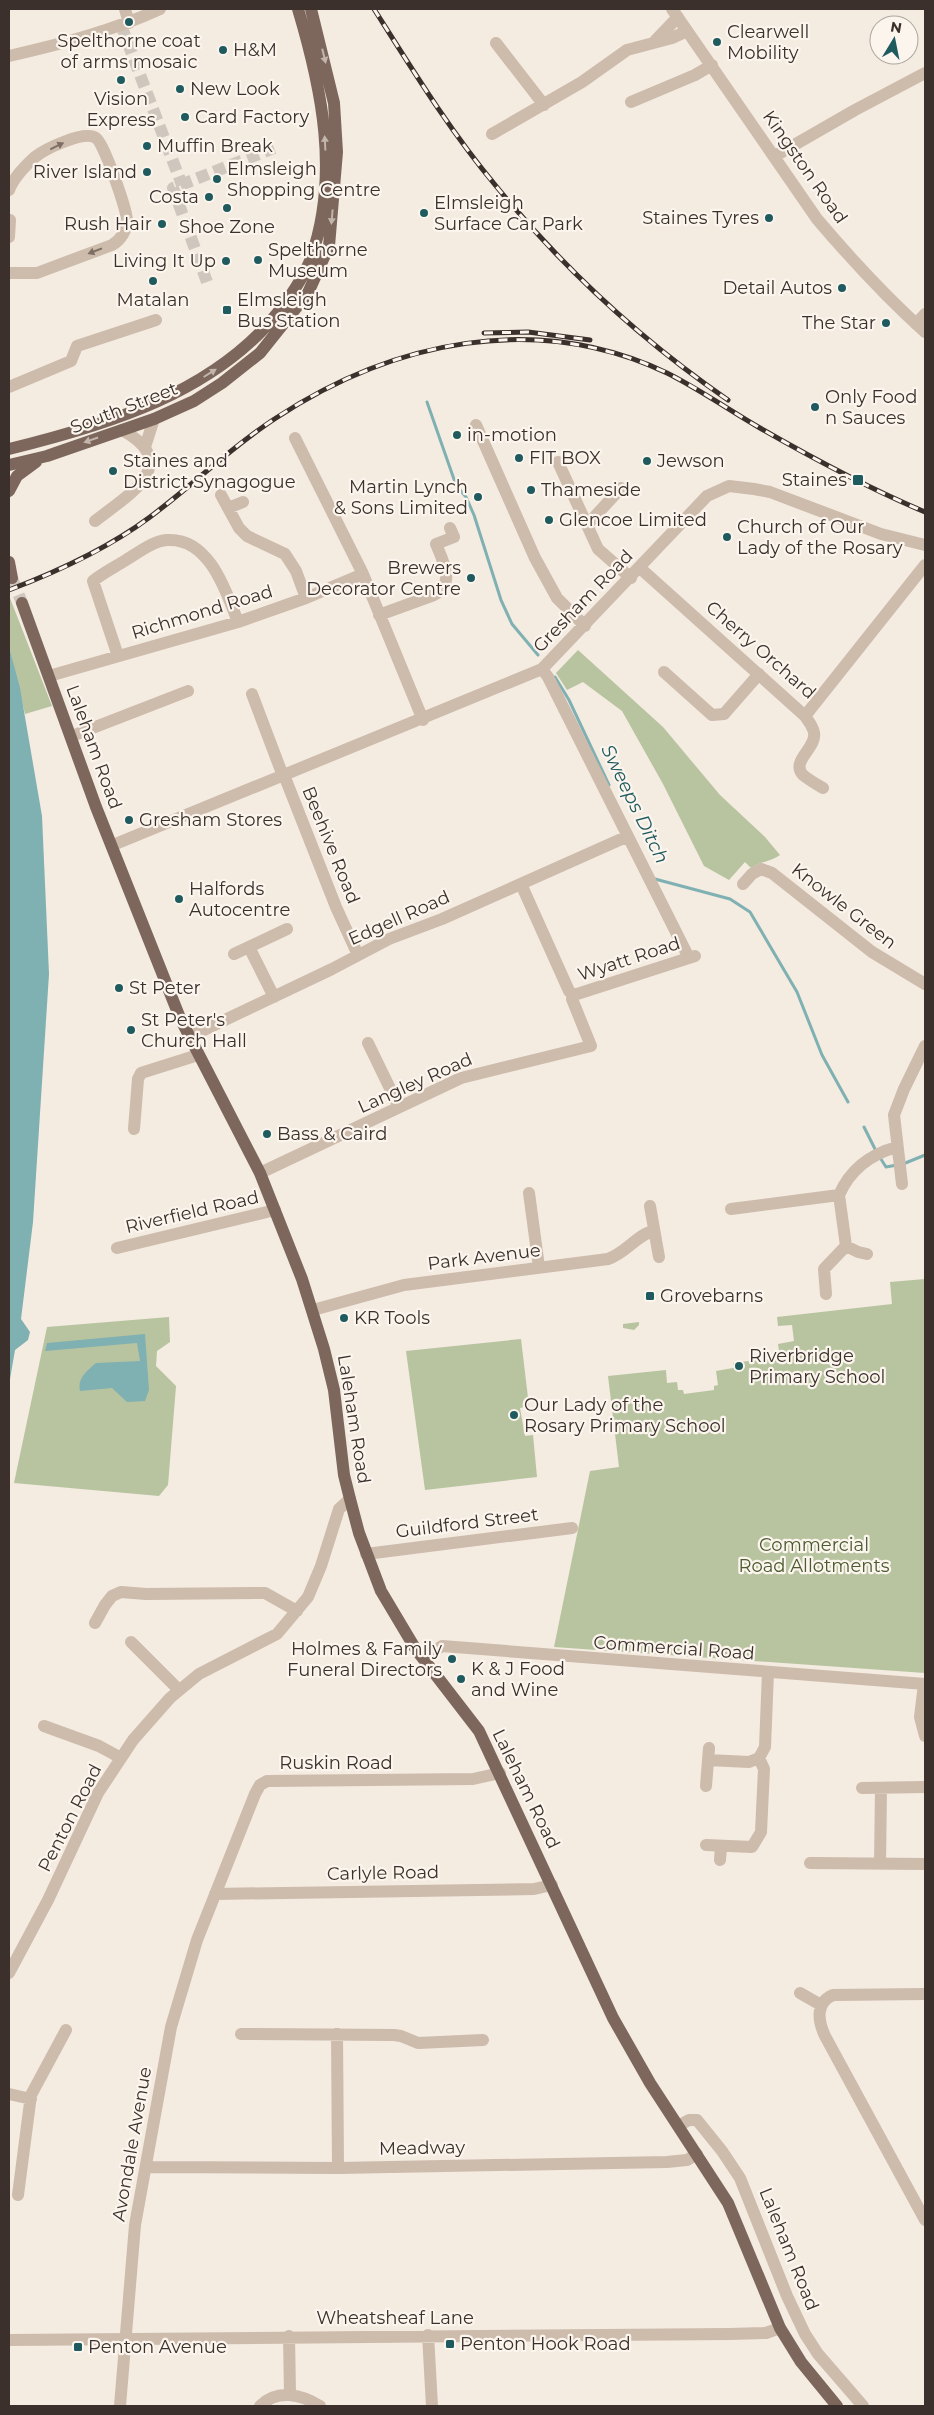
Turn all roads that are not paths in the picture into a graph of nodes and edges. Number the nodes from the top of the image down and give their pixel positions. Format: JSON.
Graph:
{"nodes":[{"id":1,"x":125,"y":9,"type":"edge"},
{"id":2,"x":160,"y":9,"type":"edge"},
{"id":3,"x":298,"y":9,"type":"edge"},
{"id":4,"x":311,"y":9,"type":"edge"},
{"id":5,"x":675,"y":13,"type":"edge"},
{"id":6,"x":129,"y":23,"type":"junction"},
{"id":7,"x":687,"y":31,"type":"junction"},
{"id":8,"x":496,"y":42,"type":"dead end"},
{"id":9,"x":651,"y":44,"type":"junction"},
{"id":10,"x":9,"y":56,"type":"edge"},
{"id":11,"x":712,"y":65,"type":"junction"},
{"id":12,"x":925,"y":73,"type":"edge"},
{"id":13,"x":631,"y":102,"type":"dead end"},
{"id":14,"x":544,"y":105,"type":"junction"},
{"id":15,"x":492,"y":134,"type":"dead end"},
{"id":16,"x":775,"y":156,"type":"junction"},
{"id":17,"x":9,"y":190,"type":"edge"},
{"id":18,"x":9,"y":222,"type":"edge"},
{"id":19,"x":9,"y":237,"type":"edge"},
{"id":20,"x":9,"y":273,"type":"edge"},
{"id":21,"x":925,"y":314,"type":"edge"},
{"id":22,"x":156,"y":320,"type":"dead end"},
{"id":23,"x":921,"y":328,"type":"edge"},
{"id":24,"x":9,"y":387,"type":"edge"},
{"id":25,"x":154,"y":419,"type":"junction"},
{"id":26,"x":476,"y":425,"type":"dead end"},
{"id":27,"x":122,"y":430,"type":"junction"},
{"id":28,"x":295,"y":438,"type":"dead end"},
{"id":29,"x":145,"y":447,"type":"junction"},
{"id":30,"x":9,"y":449,"type":"edge"},
{"id":31,"x":46,"y":456,"type":"junction"},
{"id":32,"x":558,"y":462,"type":"dead end"},
{"id":33,"x":9,"y":465,"type":"edge"},
{"id":34,"x":621,"y":488,"type":"dead end"},
{"id":35,"x":9,"y":491,"type":"edge"},
{"id":36,"x":221,"y":495,"type":"dead end"},
{"id":37,"x":243,"y":502,"type":"dead end"},
{"id":38,"x":228,"y":508,"type":"junction"},
{"id":39,"x":95,"y":521,"type":"dead end"},
{"id":40,"x":587,"y":525,"type":"junction"},
{"id":41,"x":450,"y":528,"type":"dead end"},
{"id":42,"x":925,"y":545,"type":"edge"},
{"id":43,"x":9,"y":562,"type":"edge"},
{"id":44,"x":925,"y":565,"type":"edge"},
{"id":45,"x":640,"y":568,"type":"junction"},
{"id":46,"x":363,"y":574,"type":"junction"},
{"id":47,"x":12,"y":578,"type":"dead end"},
{"id":48,"x":630,"y":578,"type":"junction"},
{"id":49,"x":306,"y":598,"type":"junction"},
{"id":50,"x":22,"y":603,"type":"tunnel mouth"},
{"id":51,"x":379,"y":615,"type":"junction"},
{"id":52,"x":238,"y":622,"type":"junction"},
{"id":53,"x":585,"y":626,"type":"junction"},
{"id":54,"x":118,"y":656,"type":"junction"},
{"id":55,"x":542,"y":670,"type":"junction"},
{"id":56,"x":664,"y":672,"type":"dead end"},
{"id":57,"x":759,"y":674,"type":"junction"},
{"id":58,"x":49,"y":676,"type":"junction"},
{"id":59,"x":188,"y":690,"type":"dead end"},
{"id":60,"x":252,"y":694,"type":"dead end"},
{"id":61,"x":805,"y":716,"type":"junction"},
{"id":62,"x":423,"y":720,"type":"junction"},
{"id":63,"x":72,"y":736,"type":"junction"},
{"id":64,"x":283,"y":776,"type":"junction"},
{"id":65,"x":822,"y":788,"type":"dead end"},
{"id":66,"x":626,"y":837,"type":"junction"},
{"id":67,"x":113,"y":845,"type":"junction"},
{"id":68,"x":520,"y":884,"type":"junction"},
{"id":69,"x":744,"y":884,"type":"dead end"},
{"id":70,"x":287,"y":930,"type":"dead end"},
{"id":71,"x":249,"y":947,"type":"junction"},
{"id":72,"x":234,"y":954,"type":"dead end"},
{"id":73,"x":358,"y":955,"type":"junction"},
{"id":74,"x":925,"y":984,"type":"edge"},
{"id":75,"x":574,"y":995,"type":"junction"},
{"id":76,"x":274,"y":997,"type":"junction"},
{"id":77,"x":189,"y":1037,"type":"junction"},
{"id":78,"x":368,"y":1043,"type":"dead end"},
{"id":79,"x":591,"y":1046,"type":"joint"},
{"id":80,"x":925,"y":1046,"type":"edge"},
{"id":81,"x":198,"y":1055,"type":"junction"},
{"id":82,"x":400,"y":1107,"type":"junction"},
{"id":83,"x":134,"y":1129,"type":"dead end"},
{"id":84,"x":897,"y":1147,"type":"junction"},
{"id":85,"x":260,"y":1172,"type":"junction"},
{"id":86,"x":901,"y":1180,"type":"dead end"},
{"id":87,"x":529,"y":1192,"type":"dead end"},
{"id":88,"x":839,"y":1195,"type":"junction"},
{"id":89,"x":650,"y":1206,"type":"dead end"},
{"id":90,"x":732,"y":1208,"type":"dead end"},
{"id":91,"x":275,"y":1210,"type":"junction"},
{"id":92,"x":654,"y":1231,"type":"junction"},
{"id":93,"x":846,"y":1246,"type":"junction"},
{"id":94,"x":118,"y":1248,"type":"dead end"},
{"id":95,"x":867,"y":1254,"type":"dead end"},
{"id":96,"x":658,"y":1257,"type":"dead end"},
{"id":97,"x":538,"y":1267,"type":"junction"},
{"id":98,"x":826,"y":1294,"type":"dead end"},
{"id":99,"x":313,"y":1310,"type":"junction"},
{"id":100,"x":350,"y":1499,"type":"junction"},
{"id":101,"x":572,"y":1528,"type":"dead end"},
{"id":102,"x":366,"y":1554,"type":"junction"},
{"id":103,"x":297,"y":1611,"type":"junction"},
{"id":104,"x":95,"y":1623,"type":"dead end"},
{"id":105,"x":131,"y":1642,"type":"dead end"},
{"id":106,"x":423,"y":1658,"type":"junction"},
{"id":107,"x":768,"y":1672,"type":"junction"},
{"id":108,"x":925,"y":1684,"type":"edge"},
{"id":109,"x":179,"y":1690,"type":"junction"},
{"id":110,"x":44,"y":1726,"type":"dead end"},
{"id":111,"x":925,"y":1736,"type":"edge"},
{"id":112,"x":121,"y":1758,"type":"junction"},
{"id":113,"x":759,"y":1758,"type":"junction"},
{"id":114,"x":500,"y":1773,"type":"junction"},
{"id":115,"x":706,"y":1786,"type":"dead end"},
{"id":116,"x":925,"y":1787,"type":"edge"},
{"id":117,"x":862,"y":1788,"type":"dead end"},
{"id":118,"x":881,"y":1789,"type":"junction"},
{"id":119,"x":706,"y":1845,"type":"dead end"},
{"id":120,"x":721,"y":1846,"type":"junction"},
{"id":121,"x":720,"y":1860,"type":"dead end"},
{"id":122,"x":810,"y":1863,"type":"dead end"},
{"id":123,"x":880,"y":1864,"type":"junction"},
{"id":124,"x":925,"y":1864,"type":"edge"},
{"id":125,"x":552,"y":1885,"type":"junction"},
{"id":126,"x":215,"y":1894,"type":"junction"},
{"id":127,"x":9,"y":1973,"type":"edge"},
{"id":128,"x":800,"y":1992,"type":"dead end"},
{"id":129,"x":925,"y":1994,"type":"edge"},
{"id":130,"x":822,"y":2005,"type":"junction"},
{"id":131,"x":241,"y":2034,"type":"dead end"},
{"id":132,"x":337,"y":2034,"type":"junction"},
{"id":133,"x":67,"y":2038,"type":"dead end"},
{"id":134,"x":483,"y":2040,"type":"dead end"},
{"id":135,"x":9,"y":2094,"type":"edge"},
{"id":136,"x":30,"y":2098,"type":"junction"},
{"id":137,"x":678,"y":2126,"type":"junction"},
{"id":138,"x":697,"y":2154,"type":"junction"},
{"id":139,"x":146,"y":2167,"type":"junction"},
{"id":140,"x":338,"y":2168,"type":"junction"},
{"id":141,"x":23,"y":2188,"type":"dead end"},
{"id":142,"x":924,"y":2214,"type":"edge"},
{"id":143,"x":780,"y":2328,"type":"junction"},
{"id":144,"x":428,"y":2335,"type":"junction"},
{"id":145,"x":289,"y":2336,"type":"junction"},
{"id":146,"x":124,"y":2339,"type":"junction"},
{"id":147,"x":9,"y":2340,"type":"edge"},
{"id":148,"x":290,"y":2394,"type":"junction"},
{"id":149,"x":120,"y":2406,"type":"edge"},
{"id":150,"x":260,"y":2406,"type":"edge"},
{"id":151,"x":320,"y":2406,"type":"edge"},
{"id":152,"x":432,"y":2406,"type":"edge"},
{"id":153,"x":836,"y":2406,"type":"edge"},
{"id":154,"x":863,"y":2406,"type":"edge"}],
"edges":[{"from":1,"to":6,"type":"street"},
{"from":2,"to":6,"type":"street"},
{"from":30,"to":3,"type":"main road","name":"South Street","one_way":true},
{"from":4,"to":25,"type":"main road","name":"South Street","one_way":true},
{"from":5,"to":7,"type":"street","name":"Kingston Road"},
{"from":5,"to":9,"type":"street"},
{"from":6,"to":10,"type":"street"},
{"from":7,"to":9,"type":"street"},
{"from":7,"to":11,"type":"street","name":"Kingston Road"},
{"from":8,"to":14,"type":"street"},
{"from":9,"to":14,"type":"street"},
{"from":11,"to":13,"type":"street"},
{"from":11,"to":16,"type":"street","name":"Kingston Road"},
{"from":12,"to":16,"type":"street"},
{"from":14,"to":15,"type":"street"},
{"from":16,"to":23,"type":"street","name":"Kingston Road"},
{"from":17,"to":20,"type":"street","one_way":true},
{"from":18,"to":19,"type":"street"},
{"from":21,"to":23,"type":"street"},
{"from":22,"to":24,"type":"street"},
{"from":25,"to":27,"type":"main road","name":"South Street"},
{"from":25,"to":29,"type":"street"},
{"from":26,"to":53,"type":"street"},
{"from":27,"to":29,"type":"street"},
{"from":27,"to":31,"type":"main road","name":"South Street","one_way":true},
{"from":28,"to":46,"type":"street"},
{"from":29,"to":39,"type":"street"},
{"from":31,"to":33,"type":"main road","name":"South Street"},
{"from":31,"to":35,"type":"main road"},
{"from":32,"to":40,"type":"street"},
{"from":34,"to":40,"type":"street"},
{"from":36,"to":38,"type":"street"},
{"from":37,"to":38,"type":"street"},
{"from":38,"to":49,"type":"street"},
{"from":40,"to":48,"type":"street"},
{"from":41,"to":51,"type":"street"},
{"from":42,"to":45,"type":"street","name":"Gresham Road"},
{"from":43,"to":47,"type":"main road"},
{"from":44,"to":61,"type":"street","name":"Cherry Orchard"},
{"from":45,"to":48,"type":"street","name":"Gresham Road"},
{"from":45,"to":57,"type":"street","name":"Cherry Orchard"},
{"from":46,"to":49,"type":"street","name":"Richmond Road"},
{"from":46,"to":51,"type":"street"},
{"from":48,"to":53,"type":"street","name":"Gresham Road"},
{"from":49,"to":52,"type":"street","name":"Richmond Road"},
{"from":50,"to":58,"type":"main road","name":"Laleham Road"},
{"from":51,"to":62,"type":"street"},
{"from":52,"to":54,"type":"street","name":"Richmond Road"},
{"from":52,"to":54,"type":"street"},
{"from":53,"to":55,"type":"street","name":"Gresham Road"},
{"from":54,"to":58,"type":"street","name":"Richmond Road"},
{"from":55,"to":62,"type":"street","name":"Gresham Road"},
{"from":55,"to":66,"type":"street"},
{"from":56,"to":57,"type":"street"},
{"from":57,"to":61,"type":"street","name":"Cherry Orchard"},
{"from":58,"to":63,"type":"main road","name":"Laleham Road"},
{"from":59,"to":63,"type":"street"},
{"from":60,"to":64,"type":"street","name":"Beehive Road"},
{"from":61,"to":65,"type":"street"},
{"from":62,"to":64,"type":"street","name":"Gresham Road"},
{"from":63,"to":67,"type":"main road","name":"Laleham Road"},
{"from":64,"to":67,"type":"street","name":"Gresham Road"},
{"from":64,"to":73,"type":"street","name":"Beehive Road"},
{"from":66,"to":68,"type":"street","name":"Edgell Road"},
{"from":66,"to":75,"type":"street","name":"Wyatt Road"},
{"from":67,"to":77,"type":"main road","name":"Laleham Road"},
{"from":68,"to":73,"type":"street","name":"Edgell Road"},
{"from":68,"to":75,"type":"street","name":"Wyatt Road"},
{"from":69,"to":74,"type":"street","name":"Knowle Green"},
{"from":70,"to":71,"type":"street"},
{"from":71,"to":72,"type":"street"},
{"from":71,"to":76,"type":"street"},
{"from":73,"to":76,"type":"street","name":"Edgell Road"},
{"from":75,"to":79,"type":"street","name":"Wyatt Road"},
{"from":76,"to":77,"type":"street","name":"Edgell Road"},
{"from":77,"to":81,"type":"main road","name":"Laleham Road"},
{"from":78,"to":82,"type":"street"},
{"from":79,"to":82,"type":"street","name":"Langley Road"},
{"from":80,"to":84,"type":"street"},
{"from":81,"to":83,"type":"street"},
{"from":81,"to":85,"type":"main road","name":"Laleham Road"},
{"from":82,"to":85,"type":"street","name":"Langley Road"},
{"from":84,"to":86,"type":"street"},
{"from":84,"to":88,"type":"street"},
{"from":85,"to":91,"type":"main road","name":"Laleham Road"},
{"from":87,"to":97,"type":"street"},
{"from":88,"to":90,"type":"street"},
{"from":88,"to":93,"type":"street"},
{"from":89,"to":92,"type":"street"},
{"from":91,"to":94,"type":"street","name":"Riverfield Road"},
{"from":91,"to":99,"type":"main road","name":"Laleham Road"},
{"from":92,"to":96,"type":"street"},
{"from":92,"to":97,"type":"street","name":"Park Avenue"},
{"from":93,"to":95,"type":"street"},
{"from":93,"to":98,"type":"street"},
{"from":97,"to":99,"type":"street","name":"Park Avenue"},
{"from":99,"to":100,"type":"main road","name":"Laleham Road"},
{"from":100,"to":102,"type":"main road","name":"Laleham Road"},
{"from":100,"to":103,"type":"street","name":"Penton Road"},
{"from":101,"to":102,"type":"street","name":"Guildford Street"},
{"from":102,"to":106,"type":"main road","name":"Laleham Road"},
{"from":103,"to":104,"type":"street"},
{"from":103,"to":109,"type":"street","name":"Penton Road"},
{"from":105,"to":109,"type":"street"},
{"from":106,"to":107,"type":"street","name":"Commercial Road"},
{"from":106,"to":114,"type":"main road","name":"Laleham Road"},
{"from":107,"to":108,"type":"street","name":"Commercial Road"},
{"from":107,"to":113,"type":"street"},
{"from":108,"to":111,"type":"street"},
{"from":109,"to":112,"type":"street","name":"Penton Road"},
{"from":110,"to":112,"type":"street"},
{"from":112,"to":127,"type":"street","name":"Penton Road"},
{"from":113,"to":115,"type":"street"},
{"from":113,"to":120,"type":"street"},
{"from":114,"to":125,"type":"main road","name":"Laleham Road"},
{"from":114,"to":126,"type":"street","name":"Ruskin Road"},
{"from":116,"to":118,"type":"street"},
{"from":117,"to":118,"type":"street"},
{"from":118,"to":123,"type":"street"},
{"from":119,"to":120,"type":"street"},
{"from":120,"to":121,"type":"street"},
{"from":122,"to":123,"type":"street"},
{"from":123,"to":124,"type":"street"},
{"from":125,"to":126,"type":"street","name":"Carlyle Road"},
{"from":125,"to":137,"type":"main road","name":"Laleham Road"},
{"from":126,"to":139,"type":"street","name":"Avondale Avenue"},
{"from":128,"to":130,"type":"street"},
{"from":129,"to":130,"type":"street"},
{"from":130,"to":142,"type":"street"},
{"from":131,"to":132,"type":"street"},
{"from":132,"to":134,"type":"street"},
{"from":132,"to":140,"type":"street"},
{"from":133,"to":136,"type":"street"},
{"from":135,"to":136,"type":"street"},
{"from":136,"to":141,"type":"street"},
{"from":137,"to":138,"type":"main road","name":"Laleham Road"},
{"from":137,"to":154,"type":"street","name":"Laleham Road"},
{"from":138,"to":140,"type":"street","name":"Meadway"},
{"from":138,"to":143,"type":"main road","name":"Laleham Road"},
{"from":139,"to":140,"type":"street","name":"Meadway"},
{"from":139,"to":146,"type":"street","name":"Avondale Avenue"},
{"from":143,"to":144,"type":"street","name":"Wheatsheaf Lane"},
{"from":143,"to":153,"type":"main road","name":"Laleham Road"},
{"from":144,"to":145,"type":"street","name":"Wheatsheaf Lane"},
{"from":144,"to":152,"type":"street"},
{"from":145,"to":146,"type":"street","name":"Wheatsheaf Lane"},
{"from":145,"to":148,"type":"street"},
{"from":146,"to":147,"type":"street","name":"Wheatsheaf Lane"},
{"from":146,"to":149,"type":"street","name":"Avondale Avenue"},
{"from":148,"to":150,"type":"street"},
{"from":148,"to":151,"type":"street"}]}
